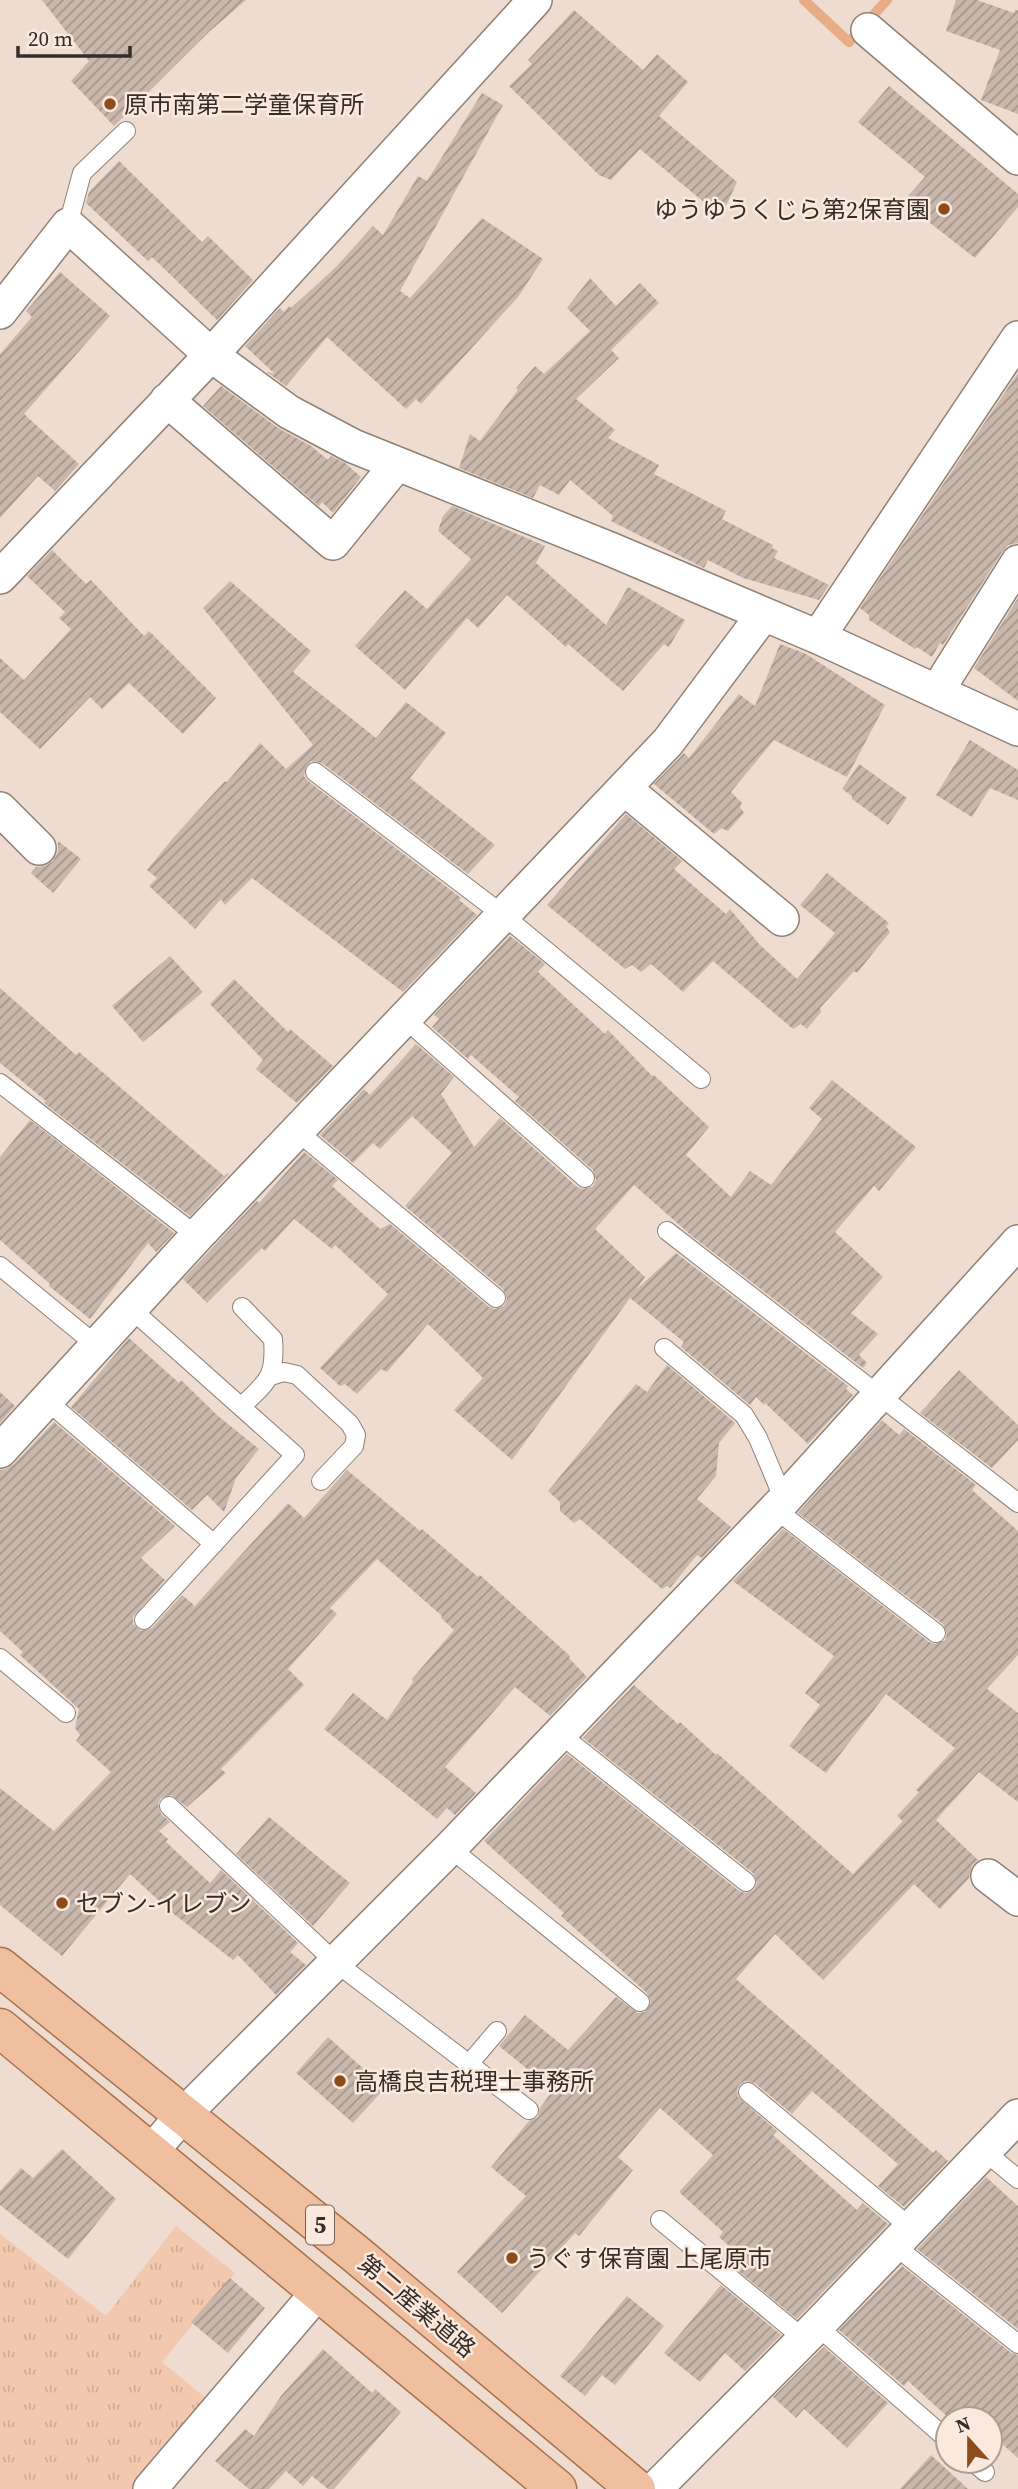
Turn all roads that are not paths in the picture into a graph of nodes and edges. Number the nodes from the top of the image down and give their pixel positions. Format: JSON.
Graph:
{"nodes":[{"id":1,"x":535,"y":0,"type":"edge"},
{"id":2,"x":867,"y":30,"type":"dead end"},
{"id":3,"x":126,"y":131,"type":"dead end"},
{"id":4,"x":1018,"y":158,"type":"edge"},
{"id":5,"x":68,"y":225,"type":"junction"},
{"id":6,"x":0,"y":312,"type":"edge"},
{"id":7,"x":1018,"y":338,"type":"edge"},
{"id":8,"x":211,"y":355,"type":"junction"},
{"id":9,"x":167,"y":400,"type":"junction"},
{"id":10,"x":397,"y":464,"type":"junction"},
{"id":11,"x":1018,"y":562,"type":"edge"},
{"id":12,"x":0,"y":577,"type":"edge"},
{"id":13,"x":763,"y":615,"type":"junction"},
{"id":14,"x":818,"y":637,"type":"junction"},
{"id":15,"x":937,"y":691,"type":"junction"},
{"id":16,"x":1018,"y":729,"type":"edge"},
{"id":17,"x":315,"y":772,"type":"dead end"},
{"id":18,"x":624,"y":788,"type":"junction"},
{"id":19,"x":0,"y":809,"type":"edge"},
{"id":20,"x":39,"y":848,"type":"dead end"},
{"id":21,"x":503,"y":915,"type":"junction"},
{"id":22,"x":782,"y":919,"type":"dead end"},
{"id":23,"x":404,"y":1018,"type":"junction"},
{"id":24,"x":701,"y":1079,"type":"dead end"},
{"id":25,"x":0,"y":1083,"type":"edge"},
{"id":26,"x":297,"y":1131,"type":"junction"},
{"id":27,"x":585,"y":1178,"type":"dead end"},
{"id":28,"x":667,"y":1231,"type":"dead end"},
{"id":29,"x":197,"y":1236,"type":"junction"},
{"id":30,"x":1018,"y":1242,"type":"edge"},
{"id":31,"x":0,"y":1266,"type":"edge"},
{"id":32,"x":496,"y":1298,"type":"dead end"},
{"id":33,"x":242,"y":1307,"type":"dead end"},
{"id":34,"x":130,"y":1308,"type":"junction"},
{"id":35,"x":96,"y":1345,"type":"junction"},
{"id":36,"x":664,"y":1348,"type":"dead end"},
{"id":37,"x":271,"y":1376,"type":"junction"},
{"id":38,"x":878,"y":1396,"type":"junction"},
{"id":39,"x":46,"y":1400,"type":"junction"},
{"id":40,"x":240,"y":1407,"type":"junction"},
{"id":41,"x":0,"y":1451,"type":"edge"},
{"id":42,"x":321,"y":1481,"type":"dead end"},
{"id":43,"x":1018,"y":1503,"type":"edge"},
{"id":44,"x":780,"y":1505,"type":"junction"},
{"id":45,"x":214,"y":1544,"type":"junction"},
{"id":46,"x":144,"y":1620,"type":"dead end"},
{"id":47,"x":936,"y":1633,"type":"dead end"},
{"id":48,"x":0,"y":1658,"type":"edge"},
{"id":49,"x":66,"y":1713,"type":"dead end"},
{"id":50,"x":560,"y":1734,"type":"junction"},
{"id":51,"x":169,"y":1807,"type":"dead end"},
{"id":52,"x":450,"y":1848,"type":"junction"},
{"id":53,"x":988,"y":1875,"type":"dead end"},
{"id":54,"x":746,"y":1882,"type":"dead end"},
{"id":55,"x":1018,"y":1899,"type":"edge"},
{"id":56,"x":335,"y":1962,"type":"junction"},
{"id":57,"x":0,"y":1967,"type":"edge"},
{"id":58,"x":640,"y":2003,"type":"dead end"},
{"id":59,"x":0,"y":2028,"type":"edge"},
{"id":60,"x":497,"y":2031,"type":"dead end"},
{"id":61,"x":469,"y":2064,"type":"junction"},
{"id":62,"x":748,"y":2092,"type":"dead end"},
{"id":63,"x":529,"y":2110,"type":"dead end"},
{"id":64,"x":183,"y":2115,"type":"junction"},
{"id":65,"x":1018,"y":2116,"type":"edge"},
{"id":66,"x":984,"y":2151,"type":"junction"},
{"id":67,"x":150,"y":2152,"type":"junction"},
{"id":68,"x":1018,"y":2179,"type":"edge"},
{"id":69,"x":660,"y":2220,"type":"dead end"},
{"id":70,"x":903,"y":2236,"type":"junction"},
{"id":71,"x":318,"y":2292,"type":"junction"},
{"id":72,"x":811,"y":2332,"type":"junction"},
{"id":73,"x":1018,"y":2344,"type":"edge"},
{"id":74,"x":934,"y":2429,"type":"edge"},
{"id":75,"x":150,"y":2489,"type":"edge"},
{"id":76,"x":557,"y":2489,"type":"edge"},
{"id":77,"x":636,"y":2489,"type":"edge"},
{"id":78,"x":655,"y":2489,"type":"edge"}],
"edges":[{"from":1,"to":8,"type":"street"},
{"from":2,"to":4,"type":"street"},
{"from":3,"to":5,"type":"lane"},
{"from":5,"to":6,"type":"street"},
{"from":5,"to":8,"type":"street"},
{"from":7,"to":14,"type":"street"},
{"from":8,"to":9,"type":"street"},
{"from":8,"to":10,"type":"street"},
{"from":9,"to":10,"type":"street"},
{"from":9,"to":12,"type":"street"},
{"from":10,"to":13,"type":"street"},
{"from":11,"to":15,"type":"street"},
{"from":13,"to":14,"type":"street"},
{"from":13,"to":18,"type":"street"},
{"from":14,"to":15,"type":"street"},
{"from":15,"to":16,"type":"street"},
{"from":17,"to":21,"type":"lane"},
{"from":18,"to":21,"type":"street"},
{"from":18,"to":22,"type":"street"},
{"from":19,"to":20,"type":"street"},
{"from":21,"to":23,"type":"street"},
{"from":21,"to":24,"type":"lane"},
{"from":23,"to":26,"type":"street"},
{"from":23,"to":27,"type":"lane"},
{"from":25,"to":29,"type":"lane"},
{"from":26,"to":29,"type":"street"},
{"from":26,"to":32,"type":"lane"},
{"from":28,"to":38,"type":"lane"},
{"from":29,"to":34,"type":"street"},
{"from":30,"to":38,"type":"street"},
{"from":31,"to":35,"type":"lane"},
{"from":33,"to":37,"type":"lane"},
{"from":34,"to":35,"type":"street"},
{"from":34,"to":40,"type":"lane"},
{"from":35,"to":39,"type":"street"},
{"from":36,"to":44,"type":"lane"},
{"from":37,"to":40,"type":"lane"},
{"from":37,"to":42,"type":"lane"},
{"from":38,"to":43,"type":"lane"},
{"from":38,"to":44,"type":"street"},
{"from":39,"to":41,"type":"street"},
{"from":39,"to":45,"type":"lane"},
{"from":40,"to":45,"type":"lane"},
{"from":44,"to":47,"type":"lane"},
{"from":44,"to":50,"type":"street"},
{"from":45,"to":46,"type":"lane"},
{"from":48,"to":49,"type":"lane"},
{"from":50,"to":52,"type":"street"},
{"from":50,"to":54,"type":"lane"},
{"from":51,"to":56,"type":"lane"},
{"from":52,"to":56,"type":"street"},
{"from":52,"to":58,"type":"lane"},
{"from":53,"to":55,"type":"street"},
{"from":56,"to":61,"type":"lane"},
{"from":56,"to":64,"type":"street"},
{"from":57,"to":64,"type":"main road","name":"第二産業道路","number":"5"},
{"from":59,"to":67,"type":"main road","number":"5"},
{"from":60,"to":61,"type":"lane"},
{"from":61,"to":63,"type":"lane"},
{"from":62,"to":70,"type":"lane"},
{"from":64,"to":67,"type":"street"},
{"from":64,"to":77,"type":"main road","name":"第二産業道路","number":"5"},
{"from":65,"to":66,"type":"street"},
{"from":66,"to":68,"type":"lane"},
{"from":66,"to":70,"type":"street"},
{"from":67,"to":71,"type":"main road","number":"5"},
{"from":69,"to":72,"type":"lane"},
{"from":70,"to":72,"type":"street"},
{"from":70,"to":73,"type":"lane"},
{"from":71,"to":75,"type":"street"},
{"from":71,"to":76,"type":"main road","number":"5"},
{"from":72,"to":74,"type":"lane"},
{"from":72,"to":78,"type":"street"}]}
